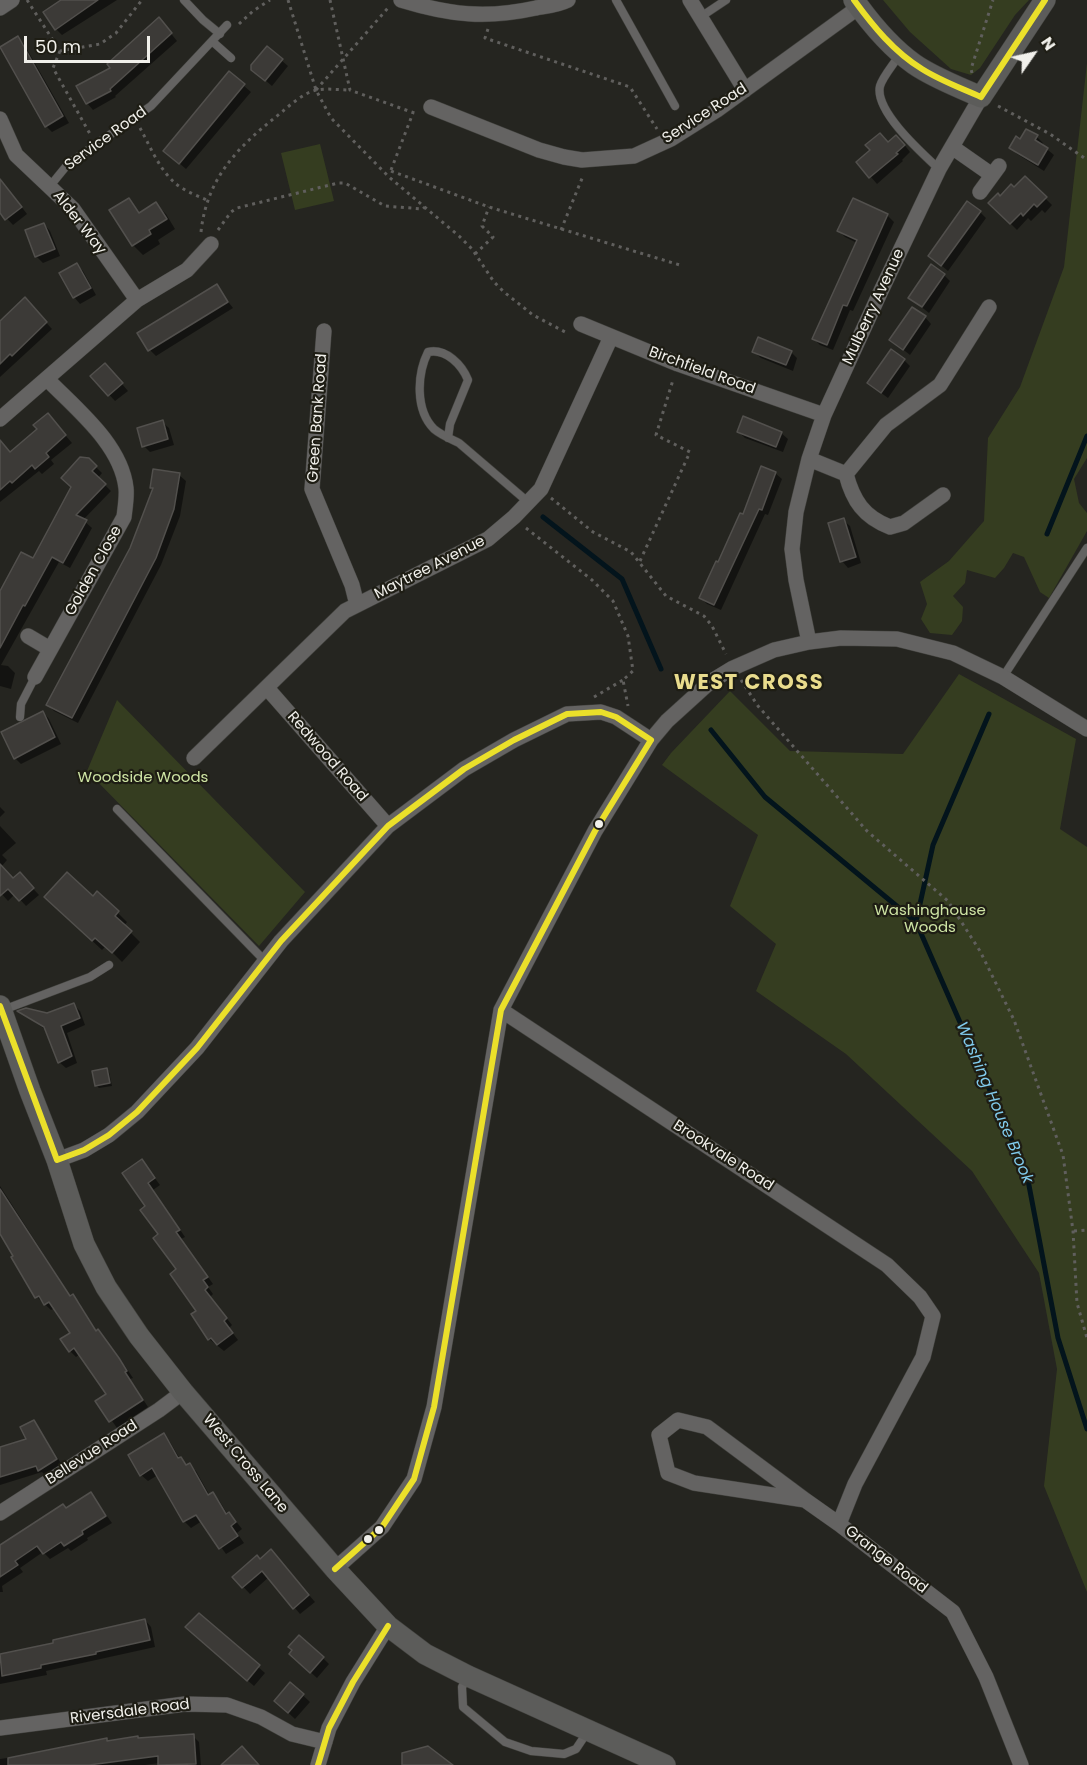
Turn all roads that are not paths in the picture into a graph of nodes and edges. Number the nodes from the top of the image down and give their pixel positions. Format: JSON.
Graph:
{"nodes":[{"id":1,"x":12,"y":0,"type":"edge"},
{"id":2,"x":184,"y":0,"type":"edge"},
{"id":3,"x":568,"y":0,"type":"edge"},
{"id":4,"x":616,"y":0,"type":"edge"},
{"id":5,"x":690,"y":0,"type":"edge"},
{"id":6,"x":726,"y":0,"type":"edge"},
{"id":7,"x":1045,"y":0,"type":"edge"},
{"id":8,"x":395,"y":4,"type":"edge"},
{"id":9,"x":857,"y":4,"type":"edge"},
{"id":10,"x":0,"y":8,"type":"edge"},
{"id":11,"x":699,"y":18,"type":"junction"},
{"id":12,"x":227,"y":26,"type":"road end"},
{"id":13,"x":220,"y":34,"type":"junction"},
{"id":14,"x":213,"y":42,"type":"junction"},
{"id":15,"x":900,"y":53,"type":"junction"},
{"id":16,"x":231,"y":58,"type":"dead end"},
{"id":17,"x":987,"y":87,"type":"junction"},
{"id":18,"x":745,"y":90,"type":"junction"},
{"id":19,"x":675,"y":106,"type":"dead end"},
{"id":20,"x":431,"y":107,"type":"road end"},
{"id":21,"x":0,"y":119,"type":"edge"},
{"id":22,"x":952,"y":147,"type":"junction"},
{"id":23,"x":939,"y":169,"type":"junction"},
{"id":24,"x":50,"y":186,"type":"junction"},
{"id":25,"x":980,"y":192,"type":"dead end"},
{"id":26,"x":213,"y":240,"type":"road end"},
{"id":27,"x":137,"y":300,"type":"junction"},
{"id":28,"x":989,"y":307,"type":"dead end"},
{"id":29,"x":581,"y":324,"type":"road end"},
{"id":30,"x":324,"y":331,"type":"dead end"},
{"id":31,"x":611,"y":337,"type":"junction"},
{"id":32,"x":47,"y":379,"type":"junction"},
{"id":33,"x":824,"y":415,"type":"junction"},
{"id":34,"x":0,"y":419,"type":"edge"},
{"id":35,"x":448,"y":438,"type":"junction"},
{"id":36,"x":809,"y":459,"type":"junction"},
{"id":37,"x":846,"y":474,"type":"junction"},
{"id":38,"x":943,"y":495,"type":"dead end"},
{"id":39,"x":528,"y":502,"type":"junction"},
{"id":40,"x":1087,"y":548,"type":"edge"},
{"id":41,"x":357,"y":605,"type":"junction"},
{"id":42,"x":27,"y":636,"type":"dead end"},
{"id":43,"x":809,"y":642,"type":"junction"},
{"id":44,"x":50,"y":649,"type":"junction"},
{"id":45,"x":35,"y":677,"type":"joint"},
{"id":46,"x":1003,"y":677,"type":"junction"},
{"id":47,"x":267,"y":688,"type":"junction"},
{"id":48,"x":20,"y":717,"type":"dead end"},
{"id":49,"x":1087,"y":729,"type":"edge"},
{"id":50,"x":651,"y":740,"type":"junction"},
{"id":51,"x":194,"y":758,"type":"dead end"},
{"id":52,"x":117,"y":808,"type":"dead end"},
{"id":53,"x":388,"y":826,"type":"junction"},
{"id":54,"x":265,"y":961,"type":"junction"},
{"id":55,"x":109,"y":965,"type":"dead end"},
{"id":56,"x":1,"y":1008,"type":"edge"},
{"id":57,"x":501,"y":1010,"type":"junction"},
{"id":58,"x":57,"y":1160,"type":"junction"},
{"id":59,"x":933,"y":1316,"type":"joint"},
{"id":60,"x":183,"y":1392,"type":"junction"},
{"id":61,"x":805,"y":1500,"type":"junction"},
{"id":62,"x":0,"y":1513,"type":"edge"},
{"id":63,"x":839,"y":1524,"type":"junction"},
{"id":64,"x":335,"y":1569,"type":"junction"},
{"id":65,"x":388,"y":1626,"type":"junction"},
{"id":66,"x":468,"y":1676,"type":"junction"},
{"id":67,"x":0,"y":1728,"type":"edge"},
{"id":68,"x":588,"y":1730,"type":"junction"},
{"id":69,"x":325,"y":1742,"type":"junction"},
{"id":70,"x":318,"y":1765,"type":"edge"},
{"id":71,"x":665,"y":1765,"type":"edge"},
{"id":72,"x":1021,"y":1765,"type":"edge"}],
"edges":[{"from":1,"to":10,"type":"street"},
{"from":2,"to":13,"type":"lane"},
{"from":3,"to":8,"type":"street"},
{"from":4,"to":19,"type":"lane"},
{"from":5,"to":11,"type":"street"},
{"from":6,"to":11,"type":"lane"},
{"from":7,"to":17,"type":"street","name":"Mulberry Avenue"},
{"from":9,"to":15,"type":"street"},
{"from":9,"to":18,"type":"street","name":"Service Road"},
{"from":11,"to":18,"type":"street"},
{"from":12,"to":13,"type":"lane","name":"Service Road"},
{"from":13,"to":14,"type":"lane","name":"Service Road"},
{"from":14,"to":16,"type":"lane"},
{"from":14,"to":24,"type":"lane","name":"Service Road"},
{"from":15,"to":17,"type":"street"},
{"from":15,"to":23,"type":"lane"},
{"from":17,"to":22,"type":"street","name":"Mulberry Avenue"},
{"from":18,"to":20,"type":"street","name":"Service Road"},
{"from":21,"to":24,"type":"street","name":"Alder Way"},
{"from":22,"to":23,"type":"street","name":"Mulberry Avenue"},
{"from":22,"to":25,"type":"street"},
{"from":23,"to":33,"type":"street","name":"Mulberry Avenue"},
{"from":24,"to":27,"type":"street","name":"Alder Way"},
{"from":26,"to":27,"type":"street"},
{"from":27,"to":32,"type":"street"},
{"from":28,"to":37,"type":"street"},
{"from":29,"to":31,"type":"street","name":"Birchfield Road"},
{"from":30,"to":41,"type":"street","name":"Green Bank Road"},
{"from":31,"to":33,"type":"street","name":"Birchfield Road"},
{"from":31,"to":39,"type":"street","name":"Maytree Avenue"},
{"from":32,"to":34,"type":"street"},
{"from":32,"to":44,"type":"street","name":"Golden Close"},
{"from":33,"to":36,"type":"street","name":"Mulberry Avenue"},
{"from":35,"to":35,"type":"lane"},
{"from":35,"to":39,"type":"lane"},
{"from":36,"to":37,"type":"street"},
{"from":36,"to":43,"type":"street","name":"Mulberry Avenue"},
{"from":37,"to":38,"type":"street"},
{"from":39,"to":41,"type":"street","name":"Maytree Avenue"},
{"from":40,"to":46,"type":"lane"},
{"from":41,"to":47,"type":"street","name":"Maytree Avenue"},
{"from":42,"to":44,"type":"street"},
{"from":43,"to":46,"type":"street"},
{"from":43,"to":50,"type":"street"},
{"from":44,"to":45,"type":"street","name":"Golden Close"},
{"from":45,"to":48,"type":"lane"},
{"from":46,"to":49,"type":"street"},
{"from":47,"to":51,"type":"street","name":"Maytree Avenue"},
{"from":47,"to":53,"type":"street","name":"Redwood Road"},
{"from":50,"to":53,"type":"street"},
{"from":50,"to":57,"type":"street"},
{"from":52,"to":54,"type":"lane"},
{"from":53,"to":54,"type":"street"},
{"from":54,"to":58,"type":"street"},
{"from":55,"to":56,"type":"lane"},
{"from":56,"to":58,"type":"street","name":"West Cross Lane"},
{"from":57,"to":59,"type":"street","name":"Brookvale Road"},
{"from":57,"to":64,"type":"street"},
{"from":58,"to":60,"type":"street","name":"West Cross Lane"},
{"from":59,"to":63,"type":"street","name":"Grange Road"},
{"from":60,"to":62,"type":"street","name":"Bellevue Road"},
{"from":60,"to":64,"type":"street","name":"West Cross Lane"},
{"from":61,"to":61,"type":"street"},
{"from":61,"to":63,"type":"street"},
{"from":63,"to":72,"type":"street","name":"Grange Road"},
{"from":64,"to":65,"type":"street","name":"West Cross Lane"},
{"from":65,"to":66,"type":"street","name":"West Cross Lane"},
{"from":65,"to":69,"type":"street"},
{"from":66,"to":68,"type":"street","name":"West Cross Lane"},
{"from":66,"to":68,"type":"lane"},
{"from":67,"to":69,"type":"street","name":"Riversdale Road"},
{"from":68,"to":71,"type":"street","name":"West Cross Lane"},
{"from":69,"to":70,"type":"street"}]}
